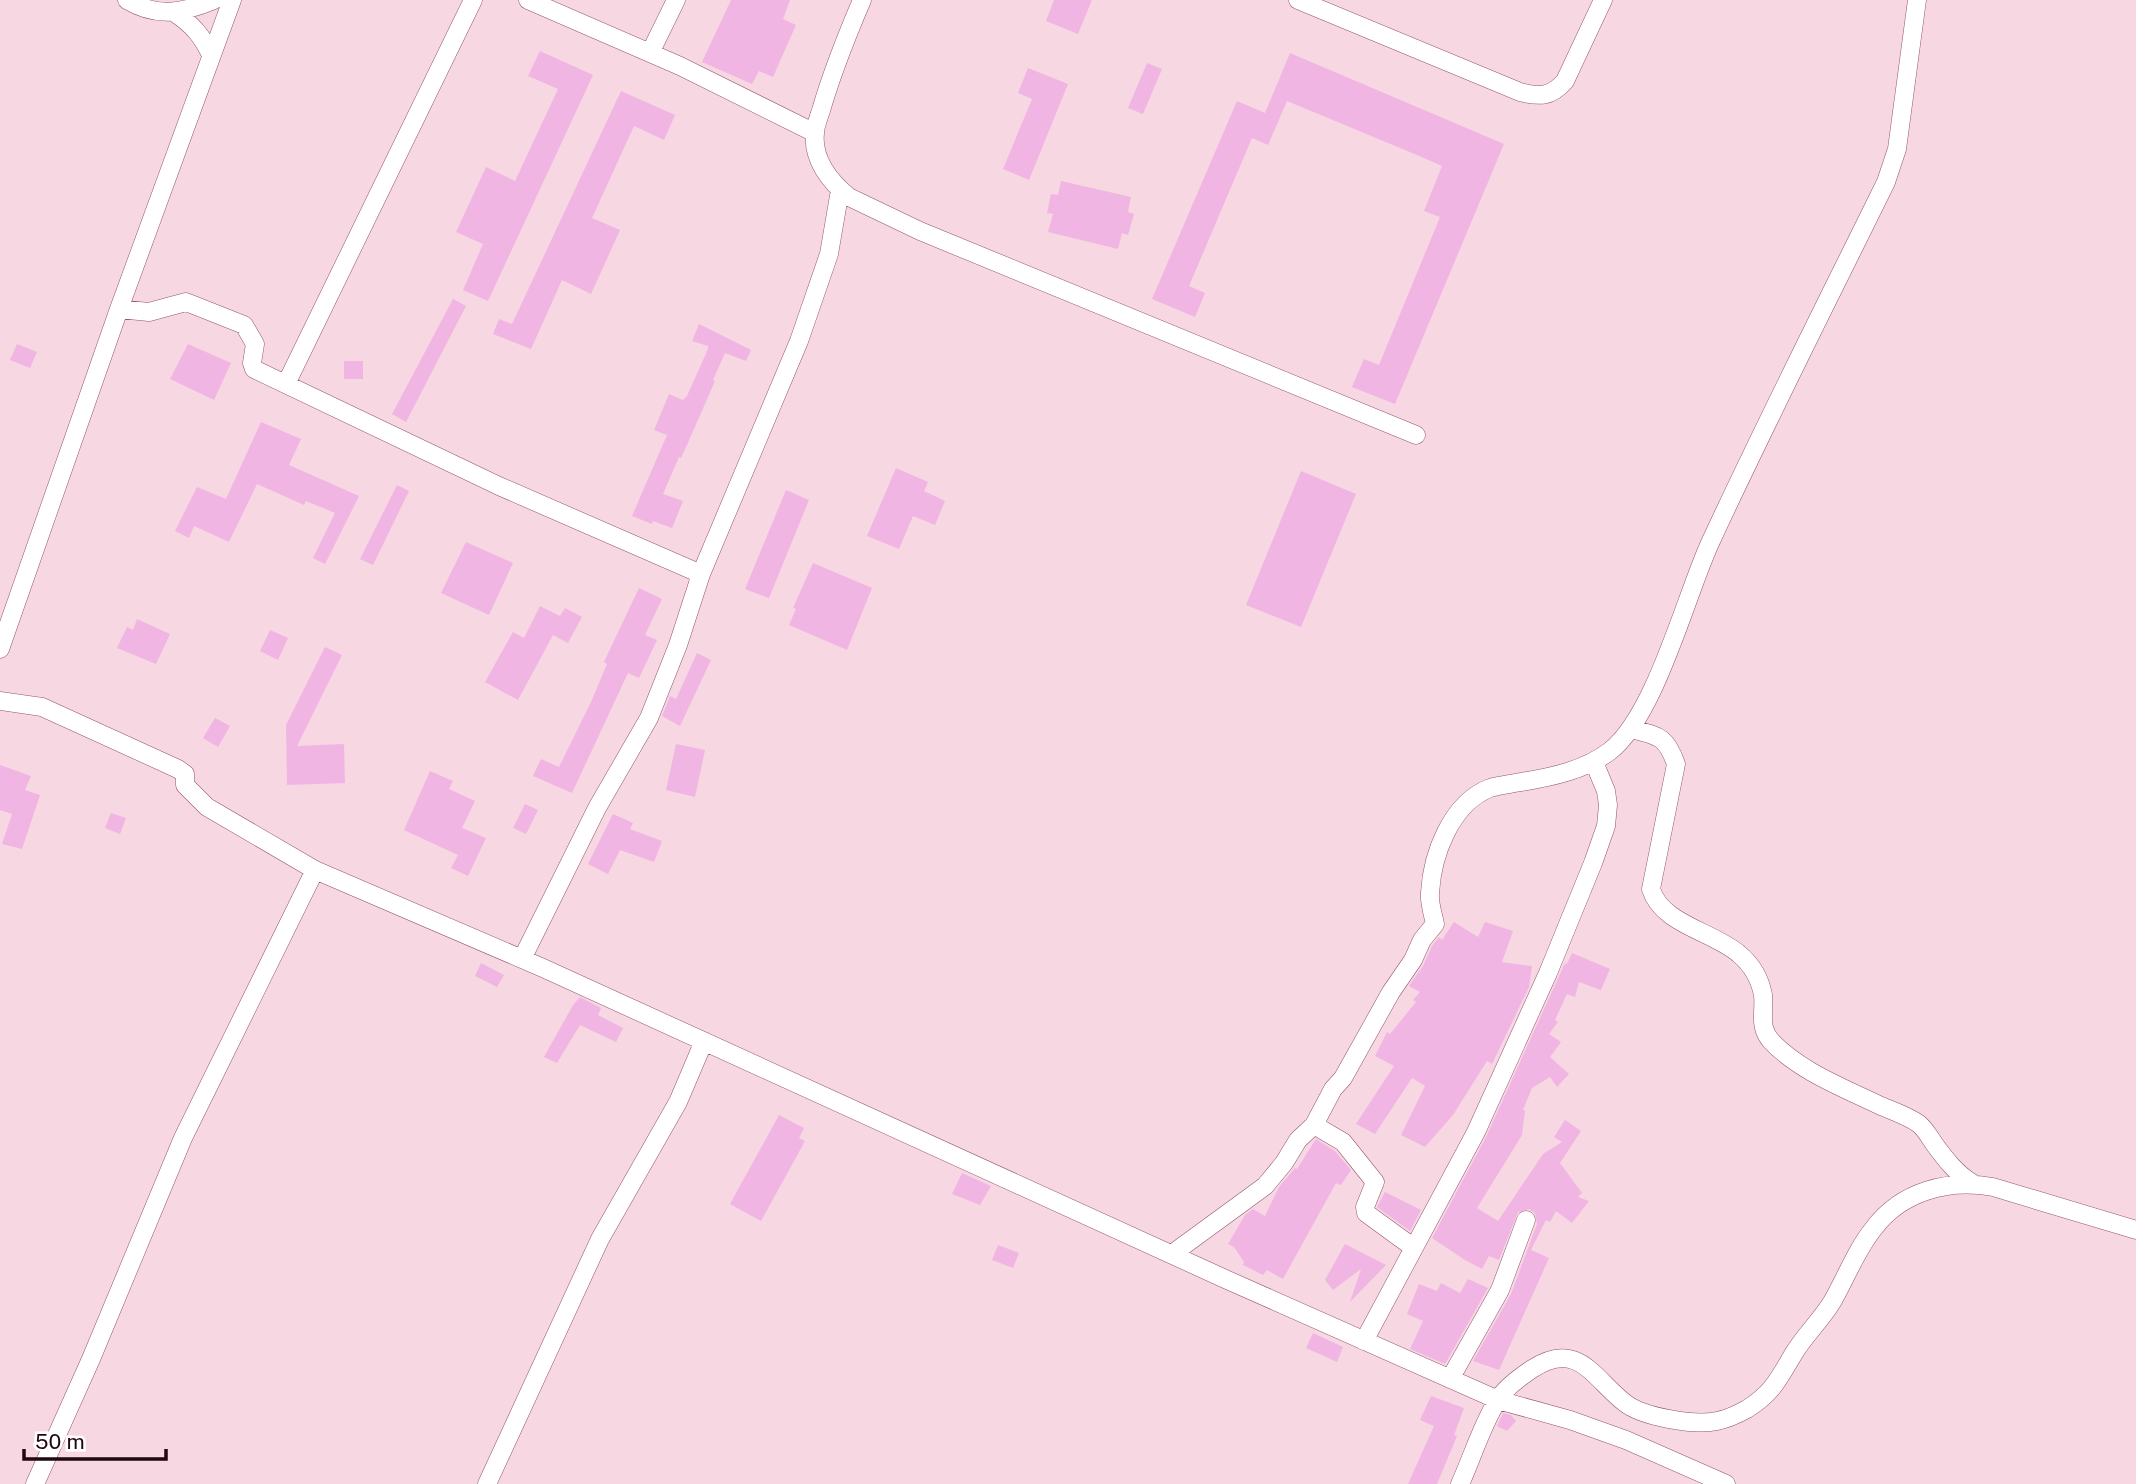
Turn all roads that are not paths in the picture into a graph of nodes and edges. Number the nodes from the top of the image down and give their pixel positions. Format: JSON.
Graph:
{"nodes":[{"id":1,"x":127,"y":0,"type":"edge"},
{"id":2,"x":214,"y":0,"type":"edge"},
{"id":3,"x":232,"y":0,"type":"edge"},
{"id":4,"x":473,"y":0,"type":"edge"},
{"id":5,"x":528,"y":0,"type":"edge"},
{"id":6,"x":676,"y":0,"type":"edge"},
{"id":7,"x":862,"y":0,"type":"edge"},
{"id":8,"x":1298,"y":0,"type":"edge"},
{"id":9,"x":1603,"y":0,"type":"edge"},
{"id":10,"x":1917,"y":0,"type":"edge"},
{"id":11,"x":175,"y":13,"type":"junction"},
{"id":12,"x":650,"y":52,"type":"junction"},
{"id":13,"x":211,"y":55,"type":"junction"},
{"id":14,"x":815,"y":133,"type":"junction"},
{"id":15,"x":840,"y":190,"type":"junction"},
{"id":16,"x":119,"y":309,"type":"junction"},
{"id":17,"x":286,"y":384,"type":"junction"},
{"id":18,"x":1416,"y":435,"type":"dead end"},
{"id":19,"x":701,"y":574,"type":"junction"},
{"id":20,"x":0,"y":649,"type":"edge"},
{"id":21,"x":0,"y":701,"type":"edge"},
{"id":22,"x":1631,"y":729,"type":"junction"},
{"id":23,"x":1594,"y":762,"type":"junction"},
{"id":24,"x":315,"y":870,"type":"junction"},
{"id":25,"x":522,"y":959,"type":"junction"},
{"id":26,"x":704,"y":1041,"type":"junction"},
{"id":27,"x":1314,"y":1125,"type":"junction"},
{"id":28,"x":1972,"y":1183,"type":"junction"},
{"id":29,"x":1526,"y":1220,"type":"dead end"},
{"id":30,"x":2136,"y":1230,"type":"edge"},
{"id":31,"x":1414,"y":1248,"type":"junction"},
{"id":32,"x":1172,"y":1254,"type":"junction"},
{"id":33,"x":1364,"y":1341,"type":"junction"},
{"id":34,"x":1450,"y":1379,"type":"junction"},
{"id":35,"x":1498,"y":1400,"type":"junction"},
{"id":36,"x":1700,"y":1478,"type":"edge"},
{"id":37,"x":35,"y":1484,"type":"edge"},
{"id":38,"x":487,"y":1484,"type":"edge"},
{"id":39,"x":1460,"y":1484,"type":"edge"},
{"id":40,"x":1726,"y":1484,"type":"edge"}],
"edges":[{"from":1,"to":11,"type":"street"},
{"from":2,"to":11,"type":"street"},
{"from":3,"to":13,"type":"street"},
{"from":4,"to":17,"type":"street"},
{"from":5,"to":12,"type":"street"},
{"from":6,"to":12,"type":"street"},
{"from":7,"to":14,"type":"street"},
{"from":8,"to":9,"type":"street"},
{"from":10,"to":22,"type":"street"},
{"from":11,"to":13,"type":"street"},
{"from":12,"to":14,"type":"street"},
{"from":13,"to":16,"type":"street"},
{"from":14,"to":15,"type":"street"},
{"from":15,"to":18,"type":"street"},
{"from":15,"to":19,"type":"street"},
{"from":16,"to":17,"type":"street"},
{"from":16,"to":20,"type":"street"},
{"from":17,"to":19,"type":"street"},
{"from":19,"to":25,"type":"street"},
{"from":21,"to":24,"type":"street"},
{"from":22,"to":23,"type":"street"},
{"from":22,"to":28,"type":"street"},
{"from":23,"to":27,"type":"street"},
{"from":23,"to":31,"type":"street"},
{"from":24,"to":25,"type":"street"},
{"from":24,"to":37,"type":"street"},
{"from":25,"to":26,"type":"street"},
{"from":26,"to":32,"type":"street"},
{"from":26,"to":38,"type":"street"},
{"from":27,"to":31,"type":"street"},
{"from":27,"to":32,"type":"street"},
{"from":28,"to":30,"type":"street"},
{"from":28,"to":35,"type":"street"},
{"from":29,"to":34,"type":"street"},
{"from":31,"to":33,"type":"street"},
{"from":32,"to":33,"type":"street"},
{"from":33,"to":34,"type":"street"},
{"from":34,"to":35,"type":"street"},
{"from":35,"to":36,"type":"street"},
{"from":35,"to":39,"type":"street"},
{"from":36,"to":40,"type":"street"}]}
